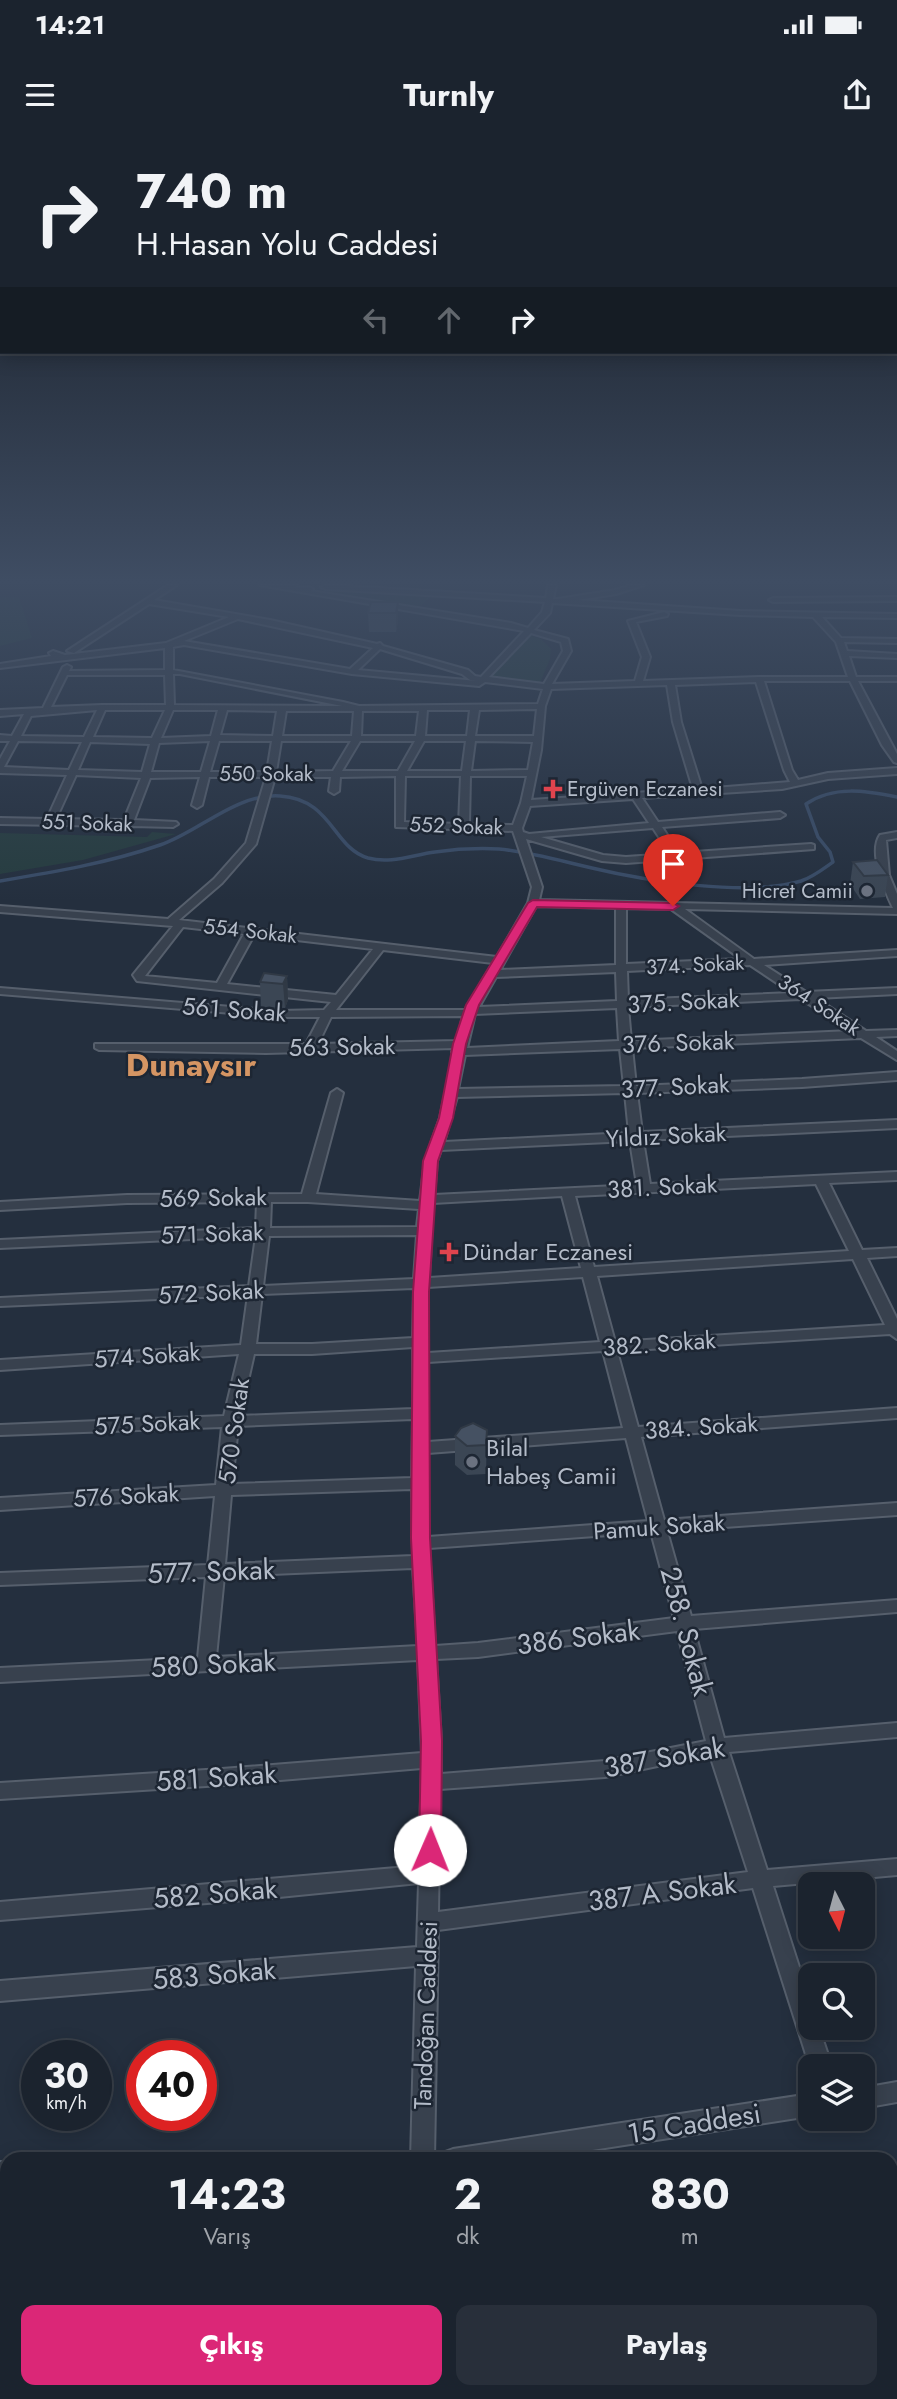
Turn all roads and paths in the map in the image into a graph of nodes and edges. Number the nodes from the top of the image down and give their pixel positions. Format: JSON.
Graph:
{"nodes":[{"id":1,"x":54,"y":690,"type":"edge"},
{"id":2,"x":169,"y":690,"type":"edge"},
{"id":3,"x":275,"y":690,"type":"edge"},
{"id":4,"x":547,"y":690,"type":"edge"},
{"id":5,"x":672,"y":690,"type":"edge"},
{"id":6,"x":763,"y":690,"type":"edge"},
{"id":7,"x":857,"y":690,"type":"edge"},
{"id":8,"x":475,"y":706,"type":"junction"},
{"id":9,"x":541,"y":706,"type":"junction"},
{"id":10,"x":102,"y":707,"type":"junction"},
{"id":11,"x":170,"y":707,"type":"junction"},
{"id":12,"x":282,"y":707,"type":"junction"},
{"id":13,"x":223,"y":708,"type":"junction"},
{"id":14,"x":358,"y":709,"type":"junction"},
{"id":15,"x":424,"y":709,"type":"junction"},
{"id":16,"x":46,"y":710,"type":"junction"},
{"id":17,"x":0,"y":713,"type":"edge"},
{"id":18,"x":0,"y":738,"type":"edge"},
{"id":19,"x":15,"y":738,"type":"junction"},
{"id":20,"x":216,"y":738,"type":"junction"},
{"id":21,"x":279,"y":738,"type":"junction"},
{"id":22,"x":470,"y":738,"type":"junction"},
{"id":23,"x":88,"y":739,"type":"junction"},
{"id":24,"x":538,"y":739,"type":"junction"},
{"id":25,"x":356,"y":740,"type":"junction"},
{"id":26,"x":420,"y":740,"type":"junction"},
{"id":27,"x":155,"y":741,"type":"junction"},
{"id":28,"x":897,"y":760,"type":"edge"},
{"id":29,"x":0,"y":768,"type":"edge"},
{"id":30,"x":897,"y":771,"type":"edge"},
{"id":31,"x":337,"y":773,"type":"junction"},
{"id":32,"x":401,"y":773,"type":"junction"},
{"id":33,"x":466,"y":773,"type":"junction"},
{"id":34,"x":532,"y":773,"type":"junction"},
{"id":35,"x":70,"y":774,"type":"junction"},
{"id":36,"x":208,"y":774,"type":"junction"},
{"id":37,"x":146,"y":775,"type":"junction"},
{"id":38,"x":270,"y":778,"type":"junction"},
{"id":39,"x":796,"y":784,"type":"junction"},
{"id":40,"x":334,"y":791,"type":"dead end"},
{"id":41,"x":698,"y":791,"type":"junction"},
{"id":42,"x":635,"y":795,"type":"junction"},
{"id":43,"x":526,"y":803,"type":"junction"},
{"id":44,"x":197,"y":805,"type":"dead end"},
{"id":45,"x":780,"y":815,"type":"dead end"},
{"id":46,"x":0,"y":821,"type":"edge"},
{"id":47,"x":50,"y":822,"type":"junction"},
{"id":48,"x":173,"y":824,"type":"dead end"},
{"id":49,"x":127,"y":825,"type":"junction"},
{"id":50,"x":654,"y":825,"type":"junction"},
{"id":51,"x":464,"y":826,"type":"junction"},
{"id":52,"x":522,"y":835,"type":"junction"},
{"id":53,"x":897,"y":835,"type":"edge"},
{"id":54,"x":811,"y":847,"type":"dead end"},
{"id":55,"x":677,"y":858,"type":"junction"},
{"id":56,"x":883,"y":870,"type":"junction"},
{"id":57,"x":897,"y":871,"type":"edge"},
{"id":58,"x":533,"y":903,"type":"junction"},
{"id":59,"x":621,"y":905,"type":"junction"},
{"id":60,"x":673,"y":906,"type":"junction"},
{"id":61,"x":897,"y":908,"type":"edge"},
{"id":62,"x":0,"y":909,"type":"edge"},
{"id":63,"x":175,"y":922,"type":"junction"},
{"id":64,"x":252,"y":930,"type":"junction"},
{"id":65,"x":381,"y":946,"type":"junction"},
{"id":66,"x":897,"y":953,"type":"edge"},
{"id":67,"x":752,"y":962,"type":"junction"},
{"id":68,"x":496,"y":967,"type":"junction"},
{"id":69,"x":619,"y":969,"type":"junction"},
{"id":70,"x":220,"y":988,"type":"junction"},
{"id":71,"x":0,"y":991,"type":"edge"},
{"id":72,"x":897,"y":991,"type":"edge"},
{"id":73,"x":806,"y":996,"type":"junction"},
{"id":74,"x":339,"y":999,"type":"junction"},
{"id":75,"x":622,"y":1005,"type":"junction"},
{"id":76,"x":470,"y":1012,"type":"junction"},
{"id":77,"x":327,"y":1014,"type":"junction"},
{"id":78,"x":897,"y":1033,"type":"edge"},
{"id":79,"x":865,"y":1035,"type":"junction"},
{"id":80,"x":628,"y":1045,"type":"junction"},
{"id":81,"x":99,"y":1046,"type":"dead end"},
{"id":82,"x":310,"y":1048,"type":"junction"},
{"id":83,"x":459,"y":1048,"type":"junction"},
{"id":84,"x":897,"y":1056,"type":"edge"},
{"id":85,"x":897,"y":1076,"type":"edge"},
{"id":86,"x":632,"y":1089,"type":"junction"},
{"id":87,"x":337,"y":1093,"type":"dead end"},
{"id":88,"x":452,"y":1093,"type":"junction"},
{"id":89,"x":897,"y":1124,"type":"edge"},
{"id":90,"x":636,"y":1138,"type":"junction"},
{"id":91,"x":436,"y":1146,"type":"junction"},
{"id":92,"x":897,"y":1176,"type":"edge"},
{"id":93,"x":821,"y":1180,"type":"junction"},
{"id":94,"x":644,"y":1188,"type":"junction"},
{"id":95,"x":567,"y":1192,"type":"junction"},
{"id":96,"x":264,"y":1198,"type":"junction"},
{"id":97,"x":308,"y":1198,"type":"junction"},
{"id":98,"x":426,"y":1202,"type":"junction"},
{"id":99,"x":0,"y":1206,"type":"edge"},
{"id":100,"x":424,"y":1231,"type":"junction"},
{"id":101,"x":263,"y":1232,"type":"junction"},
{"id":102,"x":0,"y":1244,"type":"edge"},
{"id":103,"x":897,"y":1252,"type":"edge"},
{"id":104,"x":858,"y":1255,"type":"junction"},
{"id":105,"x":587,"y":1274,"type":"junction"},
{"id":106,"x":421,"y":1283,"type":"junction"},
{"id":107,"x":254,"y":1291,"type":"junction"},
{"id":108,"x":0,"y":1302,"type":"edge"},
{"id":109,"x":896,"y":1330,"type":"edge"},
{"id":110,"x":608,"y":1348,"type":"junction"},
{"id":111,"x":248,"y":1349,"type":"junction"},
{"id":112,"x":421,"y":1350,"type":"junction"},
{"id":113,"x":0,"y":1365,"type":"edge"},
{"id":114,"x":897,"y":1413,"type":"edge"},
{"id":115,"x":420,"y":1414,"type":"junction"},
{"id":116,"x":231,"y":1419,"type":"junction"},
{"id":117,"x":0,"y":1430,"type":"edge"},
{"id":118,"x":634,"y":1432,"type":"junction"},
{"id":119,"x":420,"y":1448,"type":"junction"},
{"id":120,"x":420,"y":1483,"type":"junction"},
{"id":121,"x":226,"y":1490,"type":"junction"},
{"id":122,"x":0,"y":1504,"type":"edge"},
{"id":123,"x":897,"y":1509,"type":"edge"},
{"id":124,"x":659,"y":1527,"type":"junction"},
{"id":125,"x":421,"y":1543,"type":"junction"},
{"id":126,"x":422,"y":1562,"type":"junction"},
{"id":127,"x":215,"y":1571,"type":"junction"},
{"id":128,"x":0,"y":1579,"type":"edge"},
{"id":129,"x":897,"y":1606,"type":"edge"},
{"id":130,"x":686,"y":1623,"type":"junction"},
{"id":131,"x":427,"y":1652,"type":"junction"},
{"id":132,"x":206,"y":1665,"type":"junction"},
{"id":133,"x":0,"y":1675,"type":"edge"},
{"id":134,"x":897,"y":1730,"type":"edge"},
{"id":135,"x":718,"y":1746,"type":"junction"},
{"id":136,"x":432,"y":1760,"type":"junction"},
{"id":137,"x":431,"y":1782,"type":"junction"},
{"id":138,"x":0,"y":1791,"type":"edge"},
{"id":139,"x":897,"y":1867,"type":"edge"},
{"id":140,"x":429,"y":1873,"type":"junction"},
{"id":141,"x":760,"y":1879,"type":"junction"},
{"id":142,"x":0,"y":1911,"type":"edge"},
{"id":143,"x":428,"y":1922,"type":"junction"},
{"id":144,"x":427,"y":1955,"type":"junction"},
{"id":145,"x":0,"y":1991,"type":"edge"},
{"id":146,"x":817,"y":2054,"type":"edge"},
{"id":147,"x":897,"y":2092,"type":"edge"},
{"id":148,"x":875,"y":2096,"type":"edge"},
{"id":149,"x":798,"y":2107,"type":"edge"},
{"id":150,"x":422,"y":2152,"type":"edge"},
{"id":151,"x":505,"y":2152,"type":"edge"}],
"edges":[{"from":1,"to":16,"type":"street"},
{"from":2,"to":11,"type":"street"},
{"from":3,"to":14,"type":"street"},
{"from":4,"to":9,"type":"street"},
{"from":5,"to":41,"type":"street"},
{"from":6,"to":39,"type":"street"},
{"from":7,"to":28,"type":"street"},
{"from":8,"to":9,"type":"street"},
{"from":8,"to":15,"type":"street"},
{"from":8,"to":22,"type":"street"},
{"from":9,"to":24,"type":"street"},
{"from":10,"to":11,"type":"street"},
{"from":10,"to":16,"type":"street"},
{"from":10,"to":23,"type":"street"},
{"from":11,"to":13,"type":"street"},
{"from":11,"to":27,"type":"street"},
{"from":12,"to":13,"type":"street"},
{"from":12,"to":14,"type":"street"},
{"from":12,"to":21,"type":"street"},
{"from":13,"to":20,"type":"street"},
{"from":14,"to":15,"type":"street"},
{"from":14,"to":25,"type":"street"},
{"from":15,"to":26,"type":"street"},
{"from":16,"to":17,"type":"street"},
{"from":16,"to":19,"type":"street"},
{"from":18,"to":19,"type":"street"},
{"from":19,"to":23,"type":"street"},
{"from":19,"to":29,"type":"street"},
{"from":20,"to":21,"type":"street"},
{"from":20,"to":27,"type":"street"},
{"from":20,"to":36,"type":"street"},
{"from":21,"to":25,"type":"street"},
{"from":21,"to":38,"type":"street"},
{"from":22,"to":24,"type":"street"},
{"from":22,"to":26,"type":"street"},
{"from":22,"to":33,"type":"street"},
{"from":23,"to":27,"type":"street"},
{"from":23,"to":35,"type":"street"},
{"from":24,"to":34,"type":"street"},
{"from":25,"to":26,"type":"street"},
{"from":25,"to":31,"type":"street"},
{"from":26,"to":32,"type":"street"},
{"from":27,"to":37,"type":"street"},
{"from":29,"to":35,"type":"street","name":"550 Sokak"},
{"from":30,"to":39,"type":"street"},
{"from":31,"to":32,"type":"street","name":"550 Sokak"},
{"from":31,"to":38,"type":"street","name":"550 Sokak"},
{"from":31,"to":40,"type":"street"},
{"from":32,"to":33,"type":"street","name":"550 Sokak"},
{"from":32,"to":51,"type":"street","name":"552 Sokak"},
{"from":33,"to":34,"type":"street","name":"550 Sokak"},
{"from":33,"to":51,"type":"street"},
{"from":34,"to":43,"type":"street"},
{"from":35,"to":37,"type":"street","name":"550 Sokak"},
{"from":35,"to":47,"type":"street"},
{"from":36,"to":37,"type":"street","name":"550 Sokak"},
{"from":36,"to":38,"type":"street","name":"550 Sokak"},
{"from":36,"to":44,"type":"street"},
{"from":37,"to":49,"type":"street"},
{"from":38,"to":63,"type":"street"},
{"from":39,"to":41,"type":"street"},
{"from":41,"to":42,"type":"street"},
{"from":42,"to":43,"type":"street"},
{"from":42,"to":50,"type":"street"},
{"from":43,"to":52,"type":"street"},
{"from":45,"to":50,"type":"street"},
{"from":46,"to":47,"type":"street","name":"551 Sokak"},
{"from":47,"to":49,"type":"street","name":"551 Sokak"},
{"from":48,"to":49,"type":"street","name":"551 Sokak"},
{"from":50,"to":52,"type":"street"},
{"from":50,"to":55,"type":"street"},
{"from":51,"to":52,"type":"street","name":"552 Sokak"},
{"from":52,"to":55,"type":"street"},
{"from":52,"to":58,"type":"street"},
{"from":53,"to":56,"type":"street"},
{"from":54,"to":55,"type":"street"},
{"from":56,"to":57,"type":"street"},
{"from":56,"to":61,"type":"street"},
{"from":58,"to":59,"type":"street"},
{"from":58,"to":68,"type":"street","name":"Tandoğan Caddesi"},
{"from":59,"to":60,"type":"street"},
{"from":59,"to":69,"type":"street"},
{"from":60,"to":61,"type":"street"},
{"from":60,"to":67,"type":"street","name":"364 Sokak"},
{"from":62,"to":63,"type":"street","name":"554 Sokak"},
{"from":63,"to":64,"type":"street","name":"554 Sokak"},
{"from":63,"to":70,"type":"street"},
{"from":64,"to":65,"type":"street","name":"554 Sokak"},
{"from":64,"to":70,"type":"street"},
{"from":65,"to":68,"type":"street","name":"554 Sokak"},
{"from":65,"to":74,"type":"street"},
{"from":66,"to":67,"type":"street","name":"374. Sokak"},
{"from":67,"to":69,"type":"street","name":"374. Sokak"},
{"from":67,"to":73,"type":"street","name":"364 Sokak"},
{"from":68,"to":69,"type":"street","name":"374. Sokak"},
{"from":68,"to":76,"type":"street","name":"Tandoğan Caddesi"},
{"from":69,"to":75,"type":"street"},
{"from":70,"to":74,"type":"street"},
{"from":71,"to":77,"type":"street","name":"561 Sokak"},
{"from":72,"to":73,"type":"street","name":"375. Sokak"},
{"from":73,"to":75,"type":"street","name":"375. Sokak"},
{"from":73,"to":79,"type":"street","name":"364 Sokak"},
{"from":74,"to":77,"type":"street"},
{"from":75,"to":76,"type":"street","name":"375. Sokak"},
{"from":75,"to":80,"type":"street"},
{"from":76,"to":77,"type":"street","name":"561 Sokak"},
{"from":76,"to":83,"type":"street","name":"Tandoğan Caddesi"},
{"from":77,"to":82,"type":"street"},
{"from":78,"to":79,"type":"street","name":"376. Sokak"},
{"from":79,"to":80,"type":"street","name":"376. Sokak"},
{"from":79,"to":84,"type":"street","name":"364 Sokak"},
{"from":80,"to":83,"type":"street","name":"376. Sokak"},
{"from":80,"to":86,"type":"street"},
{"from":81,"to":82,"type":"street","name":"563 Sokak"},
{"from":82,"to":83,"type":"street","name":"563 Sokak"},
{"from":83,"to":88,"type":"street","name":"Tandoğan Caddesi"},
{"from":85,"to":86,"type":"street","name":"377. Sokak"},
{"from":86,"to":88,"type":"street","name":"377. Sokak"},
{"from":86,"to":90,"type":"street"},
{"from":87,"to":97,"type":"street"},
{"from":88,"to":91,"type":"street","name":"Tandoğan Caddesi"},
{"from":89,"to":90,"type":"street","name":"Yıldız Sokak"},
{"from":90,"to":91,"type":"street","name":"Yıldız Sokak"},
{"from":90,"to":94,"type":"street"},
{"from":91,"to":98,"type":"street","name":"Tandoğan Caddesi"},
{"from":92,"to":93,"type":"street","name":"381. Sokak"},
{"from":93,"to":94,"type":"street","name":"381. Sokak"},
{"from":93,"to":104,"type":"street"},
{"from":94,"to":95,"type":"street","name":"381. Sokak"},
{"from":95,"to":98,"type":"street","name":"381. Sokak"},
{"from":95,"to":105,"type":"street","name":"258. Sokak"},
{"from":96,"to":97,"type":"street","name":"569 Sokak"},
{"from":96,"to":99,"type":"street","name":"569 Sokak"},
{"from":96,"to":101,"type":"street","name":"570 Sokak"},
{"from":97,"to":98,"type":"street","name":"569 Sokak"},
{"from":98,"to":100,"type":"street","name":"Tandoğan Caddesi"},
{"from":100,"to":101,"type":"street","name":"571 Sokak"},
{"from":100,"to":106,"type":"street","name":"Tandoğan Caddesi"},
{"from":101,"to":102,"type":"street","name":"571 Sokak"},
{"from":101,"to":107,"type":"street","name":"570 Sokak"},
{"from":103,"to":104,"type":"street","name":"572 Sokak"},
{"from":104,"to":105,"type":"street","name":"572 Sokak"},
{"from":104,"to":109,"type":"street"},
{"from":105,"to":106,"type":"street","name":"572 Sokak"},
{"from":105,"to":110,"type":"street","name":"258. Sokak"},
{"from":106,"to":107,"type":"street","name":"572 Sokak"},
{"from":106,"to":112,"type":"street","name":"Tandoğan Caddesi"},
{"from":107,"to":108,"type":"street","name":"572 Sokak"},
{"from":107,"to":111,"type":"street","name":"570 Sokak"},
{"from":109,"to":110,"type":"street","name":"382. Sokak"},
{"from":110,"to":112,"type":"street","name":"382. Sokak"},
{"from":110,"to":118,"type":"street","name":"258. Sokak"},
{"from":111,"to":112,"type":"street","name":"574 Sokak"},
{"from":111,"to":113,"type":"street","name":"574 Sokak"},
{"from":111,"to":116,"type":"street","name":"570 Sokak"},
{"from":112,"to":115,"type":"street","name":"Tandoğan Caddesi"},
{"from":114,"to":118,"type":"street","name":"384. Sokak"},
{"from":115,"to":116,"type":"street","name":"575 Sokak"},
{"from":115,"to":119,"type":"street","name":"Tandoğan Caddesi"},
{"from":116,"to":117,"type":"street","name":"575 Sokak"},
{"from":116,"to":121,"type":"street","name":"570 Sokak"},
{"from":118,"to":119,"type":"street","name":"384. Sokak"},
{"from":118,"to":124,"type":"street","name":"258. Sokak"},
{"from":119,"to":120,"type":"street","name":"Tandoğan Caddesi"},
{"from":120,"to":121,"type":"street","name":"576 Sokak"},
{"from":120,"to":125,"type":"street","name":"Tandoğan Caddesi"},
{"from":121,"to":122,"type":"street","name":"576 Sokak"},
{"from":121,"to":127,"type":"street","name":"570 Sokak"},
{"from":123,"to":124,"type":"street","name":"Pamuk Sokak"},
{"from":124,"to":125,"type":"street","name":"Pamuk Sokak"},
{"from":124,"to":130,"type":"street","name":"258. Sokak"},
{"from":125,"to":126,"type":"street","name":"Tandoğan Caddesi"},
{"from":126,"to":127,"type":"street","name":"577. Sokak"},
{"from":126,"to":131,"type":"street","name":"Tandoğan Caddesi"},
{"from":127,"to":128,"type":"street","name":"577. Sokak"},
{"from":127,"to":132,"type":"street","name":"570 Sokak"},
{"from":129,"to":130,"type":"street","name":"386 Sokak"},
{"from":130,"to":131,"type":"street","name":"386 Sokak"},
{"from":130,"to":135,"type":"street","name":"258. Sokak"},
{"from":131,"to":132,"type":"street","name":"580 Sokak"},
{"from":131,"to":136,"type":"street","name":"Tandoğan Caddesi"},
{"from":132,"to":133,"type":"street","name":"580 Sokak"},
{"from":134,"to":135,"type":"street","name":"387 Sokak"},
{"from":135,"to":137,"type":"street","name":"387 Sokak"},
{"from":135,"to":141,"type":"street","name":"258. Sokak"},
{"from":136,"to":137,"type":"street","name":"Tandoğan Caddesi"},
{"from":136,"to":138,"type":"street","name":"581 Sokak"},
{"from":137,"to":140,"type":"street","name":"Tandoğan Caddesi"},
{"from":139,"to":141,"type":"street","name":"387 A Sokak"},
{"from":140,"to":142,"type":"street","name":"582 Sokak"},
{"from":140,"to":143,"type":"street","name":"Tandoğan Caddesi"},
{"from":141,"to":143,"type":"street","name":"387 A Sokak"},
{"from":141,"to":146,"type":"street","name":"258. Sokak"},
{"from":143,"to":144,"type":"street","name":"Tandoğan Caddesi"},
{"from":144,"to":145,"type":"street","name":"583 Sokak"},
{"from":144,"to":150,"type":"street","name":"Tandoğan Caddesi"},
{"from":147,"to":148,"type":"street"},
{"from":149,"to":151,"type":"street","name":"15 Caddesi"}]}
